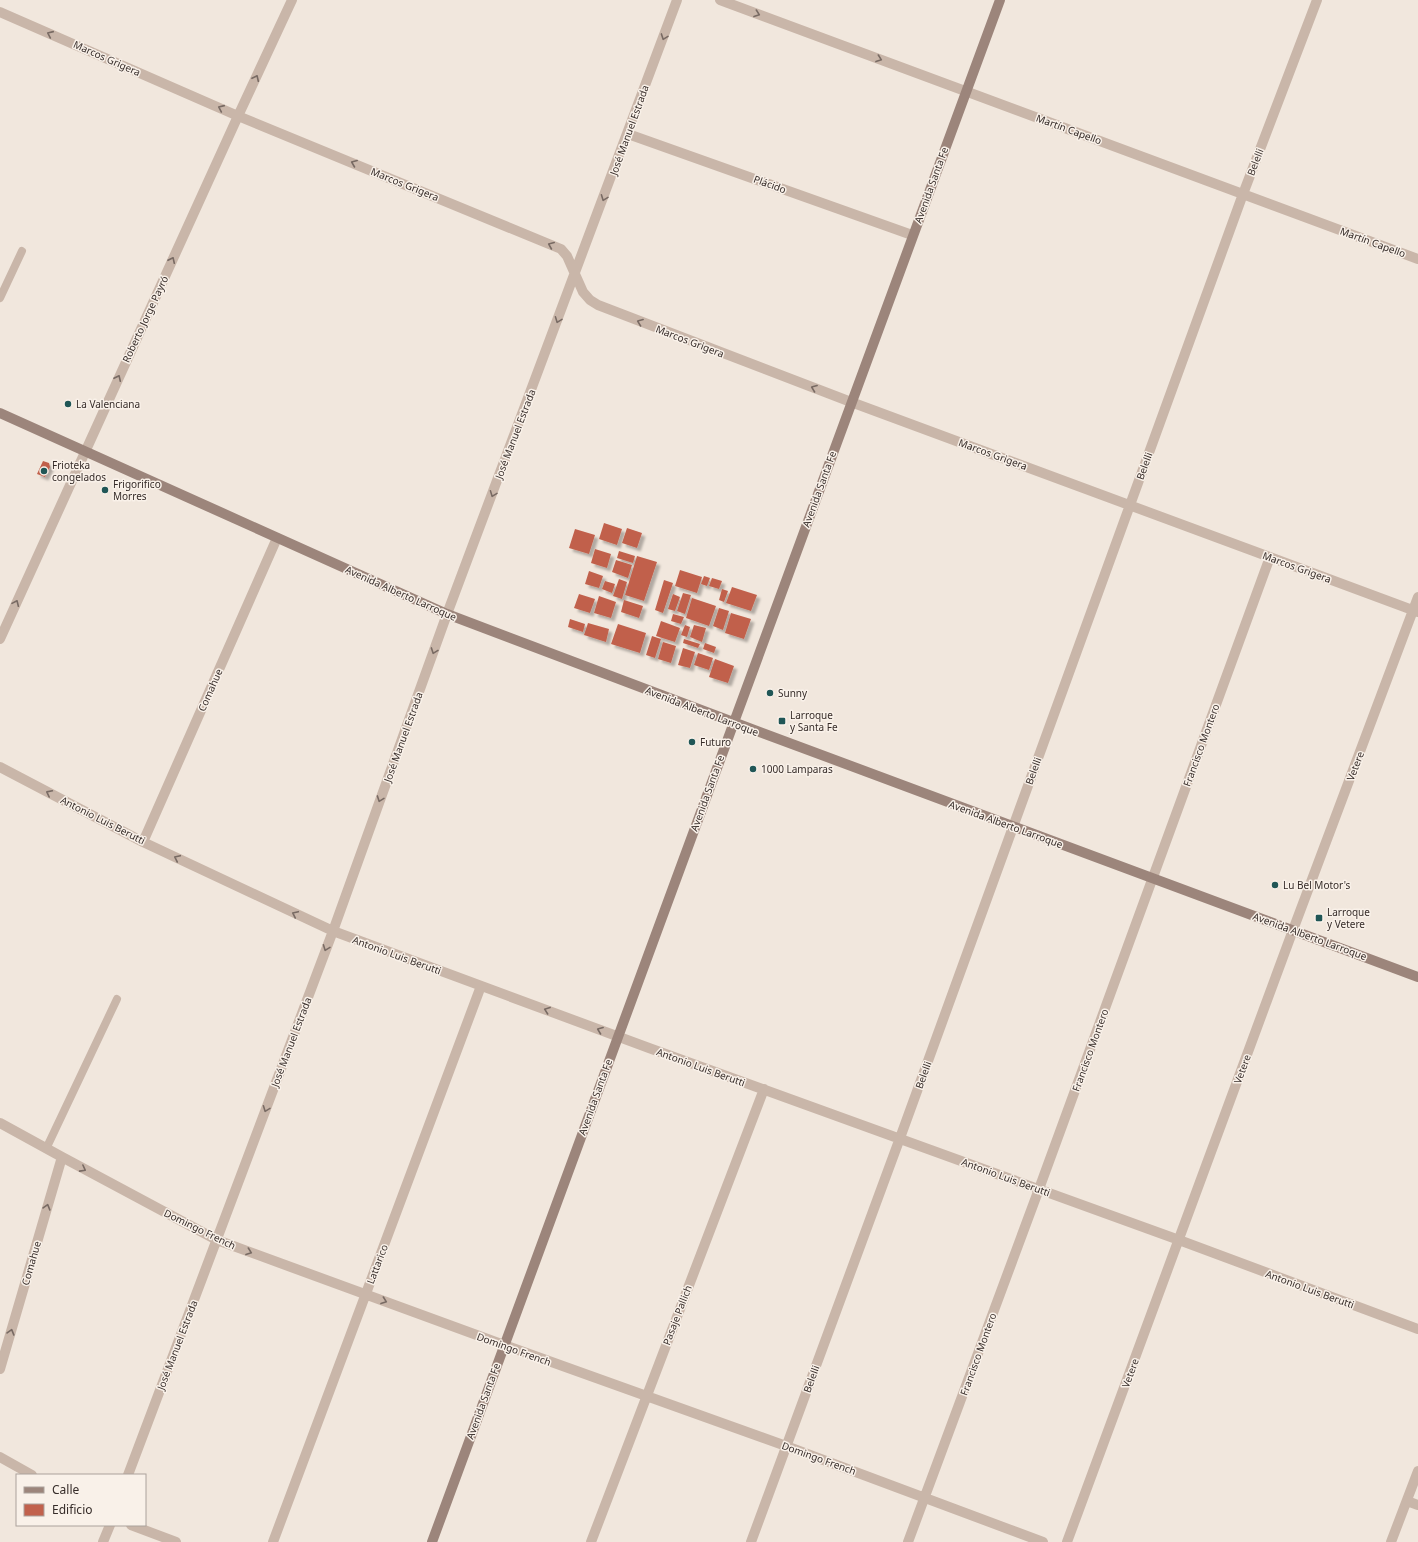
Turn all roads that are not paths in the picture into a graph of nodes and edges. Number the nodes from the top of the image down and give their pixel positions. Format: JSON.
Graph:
{"nodes":[{"id":1,"x":292,"y":0,"type":"edge"},
{"id":2,"x":677,"y":0,"type":"edge"},
{"id":3,"x":720,"y":0,"type":"edge"},
{"id":4,"x":1000,"y":0,"type":"edge"},
{"id":5,"x":1318,"y":0,"type":"edge"},
{"id":6,"x":0,"y":12,"type":"edge"},
{"id":7,"x":966,"y":91,"type":"junction"},
{"id":8,"x":238,"y":116,"type":"junction"},
{"id":9,"x":628,"y":134,"type":"junction"},
{"id":10,"x":1243,"y":194,"type":"junction"},
{"id":11,"x":912,"y":235,"type":"junction"},
{"id":12,"x":22,"y":251,"type":"dead end"},
{"id":13,"x":1418,"y":259,"type":"edge"},
{"id":14,"x":575,"y":273,"type":"junction"},
{"id":15,"x":0,"y":298,"type":"edge"},
{"id":16,"x":851,"y":402,"type":"junction"},
{"id":17,"x":0,"y":413,"type":"edge"},
{"id":18,"x":84,"y":451,"type":"junction"},
{"id":19,"x":1129,"y":505,"type":"junction"},
{"id":20,"x":277,"y":538,"type":"junction"},
{"id":21,"x":1270,"y":557,"type":"junction"},
{"id":22,"x":1418,"y":597,"type":"edge"},
{"id":23,"x":1416,"y":611,"type":"edge"},
{"id":24,"x":447,"y":614,"type":"junction"},
{"id":25,"x":0,"y":639,"type":"edge"},
{"id":26,"x":733,"y":722,"type":"junction"},
{"id":27,"x":0,"y":767,"type":"edge"},
{"id":28,"x":1013,"y":826,"type":"junction"},
{"id":29,"x":143,"y":842,"type":"junction"},
{"id":30,"x":1152,"y":877,"type":"junction"},
{"id":31,"x":1293,"y":930,"type":"junction"},
{"id":32,"x":333,"y":932,"type":"junction"},
{"id":33,"x":1418,"y":977,"type":"edge"},
{"id":34,"x":481,"y":986,"type":"junction"},
{"id":35,"x":117,"y":999,"type":"dead end"},
{"id":36,"x":618,"y":1036,"type":"junction"},
{"id":37,"x":764,"y":1089,"type":"junction"},
{"id":38,"x":0,"y":1123,"type":"edge"},
{"id":39,"x":900,"y":1138,"type":"junction"},
{"id":40,"x":46,"y":1149,"type":"junction"},
{"id":41,"x":62,"y":1157,"type":"junction"},
{"id":42,"x":1039,"y":1189,"type":"junction"},
{"id":43,"x":217,"y":1240,"type":"junction"},
{"id":44,"x":1179,"y":1240,"type":"junction"},
{"id":45,"x":365,"y":1294,"type":"junction"},
{"id":46,"x":1418,"y":1329,"type":"edge"},
{"id":47,"x":504,"y":1345,"type":"junction"},
{"id":48,"x":0,"y":1369,"type":"edge"},
{"id":49,"x":646,"y":1396,"type":"junction"},
{"id":50,"x":786,"y":1446,"type":"junction"},
{"id":51,"x":0,"y":1457,"type":"edge"},
{"id":52,"x":1418,"y":1471,"type":"edge"},
{"id":53,"x":30,"y":1474,"type":"edge"},
{"id":54,"x":128,"y":1474,"type":"edge"},
{"id":55,"x":925,"y":1498,"type":"junction"},
{"id":56,"x":1407,"y":1501,"type":"junction"},
{"id":57,"x":1418,"y":1505,"type":"edge"},
{"id":58,"x":110,"y":1526,"type":"edge"},
{"id":59,"x":134,"y":1526,"type":"edge"},
{"id":60,"x":103,"y":1542,"type":"edge"},
{"id":61,"x":176,"y":1542,"type":"edge"},
{"id":62,"x":273,"y":1542,"type":"edge"},
{"id":63,"x":432,"y":1542,"type":"edge"},
{"id":64,"x":592,"y":1542,"type":"edge"},
{"id":65,"x":751,"y":1542,"type":"edge"},
{"id":66,"x":908,"y":1542,"type":"edge"},
{"id":67,"x":1043,"y":1542,"type":"edge"},
{"id":68,"x":1067,"y":1542,"type":"edge"},
{"id":69,"x":1391,"y":1542,"type":"edge"}],
"edges":[{"from":8,"to":1,"type":"street","name":"Roberto Jorge Payró","one_way":true},
{"from":2,"to":9,"type":"street","name":"José Manuel Estrada","one_way":true},
{"from":3,"to":7,"type":"street","name":"Martín Capello","one_way":true},
{"from":4,"to":7,"type":"main road","name":"Avenida Santa Fe"},
{"from":5,"to":10,"type":"street","name":"Belelli"},
{"from":8,"to":6,"type":"street","name":"Marcos Grigera","one_way":true},
{"from":7,"to":10,"type":"street","name":"Martín Capello"},
{"from":7,"to":11,"type":"main road","name":"Avenida Santa Fe"},
{"from":14,"to":8,"type":"street","name":"Marcos Grigera","one_way":true},
{"from":18,"to":8,"type":"street","name":"Roberto Jorge Payró","one_way":true},
{"from":9,"to":11,"type":"street","name":"Plácido"},
{"from":9,"to":14,"type":"street","name":"José Manuel Estrada","one_way":true},
{"from":10,"to":13,"type":"street","name":"Martín Capello"},
{"from":10,"to":19,"type":"street","name":"Belelli"},
{"from":11,"to":16,"type":"main road","name":"Avenida Santa Fe"},
{"from":12,"to":15,"type":"lane"},
{"from":16,"to":14,"type":"street","name":"Marcos Grigera","one_way":true},
{"from":14,"to":24,"type":"street","name":"José Manuel Estrada","one_way":true},
{"from":16,"to":19,"type":"street","name":"Marcos Grigera"},
{"from":16,"to":26,"type":"main road","name":"Avenida Santa Fe"},
{"from":17,"to":18,"type":"main road","name":"Avenida Alberto Larroque"},
{"from":18,"to":20,"type":"main road","name":"Avenida Alberto Larroque"},
{"from":25,"to":18,"type":"street","name":"Roberto Jorge Payró","one_way":true},
{"from":19,"to":21,"type":"street","name":"Marcos Grigera"},
{"from":19,"to":28,"type":"street","name":"Belelli"},
{"from":20,"to":24,"type":"main road","name":"Avenida Alberto Larroque"},
{"from":20,"to":29,"type":"street","name":"Comahue"},
{"from":21,"to":23,"type":"street","name":"Marcos Grigera"},
{"from":21,"to":30,"type":"street","name":"Francisco Montero"},
{"from":22,"to":23,"type":"street","name":"Vetere"},
{"from":23,"to":31,"type":"street","name":"Vetere"},
{"from":24,"to":26,"type":"main road","name":"Avenida Alberto Larroque"},
{"from":24,"to":32,"type":"street","name":"José Manuel Estrada","one_way":true},
{"from":26,"to":28,"type":"main road","name":"Avenida Alberto Larroque"},
{"from":26,"to":36,"type":"main road","name":"Avenida Santa Fe"},
{"from":29,"to":27,"type":"street","name":"Antonio Luis Berutti","one_way":true},
{"from":28,"to":30,"type":"main road","name":"Avenida Alberto Larroque"},
{"from":28,"to":39,"type":"street","name":"Belelli"},
{"from":32,"to":29,"type":"street","name":"Antonio Luis Berutti","one_way":true},
{"from":30,"to":31,"type":"main road","name":"Avenida Alberto Larroque"},
{"from":30,"to":42,"type":"street","name":"Francisco Montero"},
{"from":31,"to":33,"type":"main road","name":"Avenida Alberto Larroque"},
{"from":31,"to":44,"type":"street","name":"Vetere"},
{"from":32,"to":34,"type":"street","name":"Antonio Luis Berutti"},
{"from":32,"to":43,"type":"street","name":"José Manuel Estrada","one_way":true},
{"from":36,"to":34,"type":"street","name":"Antonio Luis Berutti","one_way":true},
{"from":34,"to":45,"type":"street","name":"Lattarico"},
{"from":35,"to":40,"type":"lane"},
{"from":36,"to":37,"type":"street","name":"Antonio Luis Berutti"},
{"from":36,"to":47,"type":"main road","name":"Avenida Santa Fe"},
{"from":37,"to":39,"type":"street","name":"Antonio Luis Berutti"},
{"from":37,"to":49,"type":"street","name":"Pasaje Pallich"},
{"from":38,"to":40,"type":"street","name":"Domingo French"},
{"from":39,"to":42,"type":"street","name":"Antonio Luis Berutti"},
{"from":39,"to":50,"type":"street","name":"Belelli"},
{"from":40,"to":41,"type":"street","name":"Domingo French"},
{"from":41,"to":43,"type":"street","name":"Domingo French","one_way":true},
{"from":48,"to":41,"type":"street","name":"Comahue","one_way":true},
{"from":42,"to":44,"type":"street","name":"Antonio Luis Berutti"},
{"from":42,"to":55,"type":"street","name":"Francisco Montero"},
{"from":43,"to":45,"type":"street","name":"Domingo French","one_way":true},
{"from":43,"to":54,"type":"street","name":"José Manuel Estrada"},
{"from":44,"to":46,"type":"street","name":"Antonio Luis Berutti"},
{"from":44,"to":68,"type":"street","name":"Vetere"},
{"from":45,"to":47,"type":"street","name":"Domingo French","one_way":true},
{"from":45,"to":62,"type":"street","name":"Lattarico"},
{"from":47,"to":49,"type":"street","name":"Domingo French"},
{"from":47,"to":63,"type":"main road","name":"Avenida Santa Fe"},
{"from":49,"to":50,"type":"street","name":"Domingo French"},
{"from":49,"to":64,"type":"street","name":"Pasaje Pallich"},
{"from":50,"to":55,"type":"street","name":"Domingo French"},
{"from":50,"to":65,"type":"street","name":"Belelli"},
{"from":51,"to":53,"type":"street"},
{"from":52,"to":56,"type":"street"},
{"from":55,"to":66,"type":"street","name":"Francisco Montero"},
{"from":55,"to":67,"type":"street","name":"Domingo French"},
{"from":56,"to":57,"type":"street"},
{"from":56,"to":69,"type":"street"},
{"from":58,"to":60,"type":"street"},
{"from":59,"to":61,"type":"street"}]}
